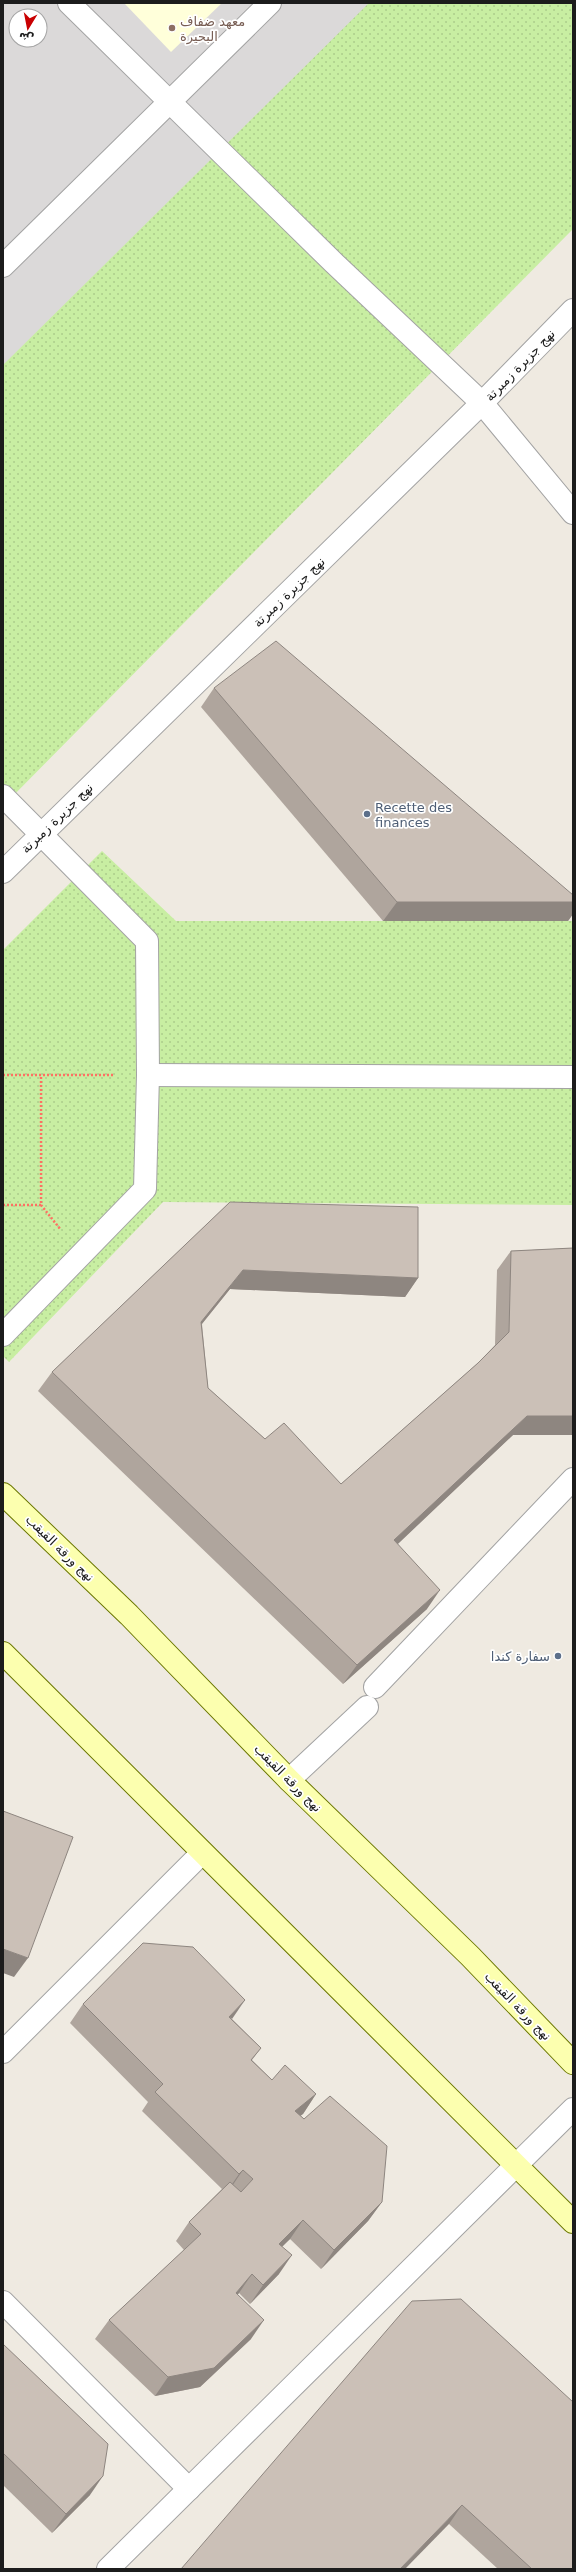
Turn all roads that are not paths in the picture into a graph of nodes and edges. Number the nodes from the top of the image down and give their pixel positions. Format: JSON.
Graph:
{"nodes":[{"id":1,"x":69,"y":3,"type":"edge"},
{"id":2,"x":270,"y":3,"type":"edge"},
{"id":3,"x":169,"y":102,"type":"junction"},
{"id":4,"x":3,"y":266,"type":"edge"},
{"id":5,"x":573,"y":310,"type":"edge"},
{"id":6,"x":482,"y":403,"type":"junction"},
{"id":7,"x":573,"y":513,"type":"edge"},
{"id":8,"x":3,"y":796,"type":"edge"},
{"id":9,"x":40,"y":835,"type":"junction"},
{"id":10,"x":3,"y":872,"type":"edge"},
{"id":11,"x":148,"y":1075,"type":"junction"},
{"id":12,"x":573,"y":1077,"type":"edge"},
{"id":13,"x":3,"y":1335,"type":"edge"},
{"id":14,"x":573,"y":1479,"type":"edge"},
{"id":15,"x":3,"y":1494,"type":"edge"},
{"id":16,"x":3,"y":1653,"type":"edge"},
{"id":17,"x":375,"y":1687,"type":"dead end"},
{"id":18,"x":367,"y":1707,"type":"dead end"},
{"id":19,"x":289,"y":1780,"type":"junction"},
{"id":20,"x":202,"y":1853,"type":"junction"},
{"id":21,"x":3,"y":2052,"type":"edge"},
{"id":22,"x":573,"y":2063,"type":"edge"},
{"id":23,"x":573,"y":2109,"type":"edge"},
{"id":24,"x":517,"y":2165,"type":"junction"},
{"id":25,"x":573,"y":2222,"type":"edge"},
{"id":26,"x":3,"y":2302,"type":"edge"},
{"id":27,"x":190,"y":2489,"type":"junction"},
{"id":28,"x":108,"y":2569,"type":"edge"}],
"edges":[{"from":1,"to":3,"type":"street"},
{"from":2,"to":3,"type":"street"},
{"from":3,"to":4,"type":"street"},
{"from":3,"to":6,"type":"street"},
{"from":5,"to":6,"type":"street","name":"نهج جزيرة زمبرتة"},
{"from":6,"to":7,"type":"street"},
{"from":6,"to":9,"type":"street","name":"نهج جزيرة زمبرتة"},
{"from":8,"to":9,"type":"street"},
{"from":9,"to":10,"type":"street","name":"نهج جزيرة زمبرتة"},
{"from":9,"to":11,"type":"street"},
{"from":11,"to":12,"type":"street"},
{"from":11,"to":13,"type":"street"},
{"from":14,"to":17,"type":"street"},
{"from":15,"to":19,"type":"main road","name":"نهج ورقة القيقب"},
{"from":16,"to":20,"type":"main road"},
{"from":18,"to":19,"type":"street"},
{"from":19,"to":22,"type":"main road","name":"نهج ورقة القيقب"},
{"from":20,"to":21,"type":"street"},
{"from":20,"to":24,"type":"main road"},
{"from":23,"to":24,"type":"street"},
{"from":24,"to":25,"type":"main road"},
{"from":24,"to":27,"type":"street"},
{"from":26,"to":27,"type":"street"},
{"from":27,"to":28,"type":"street"}]}
